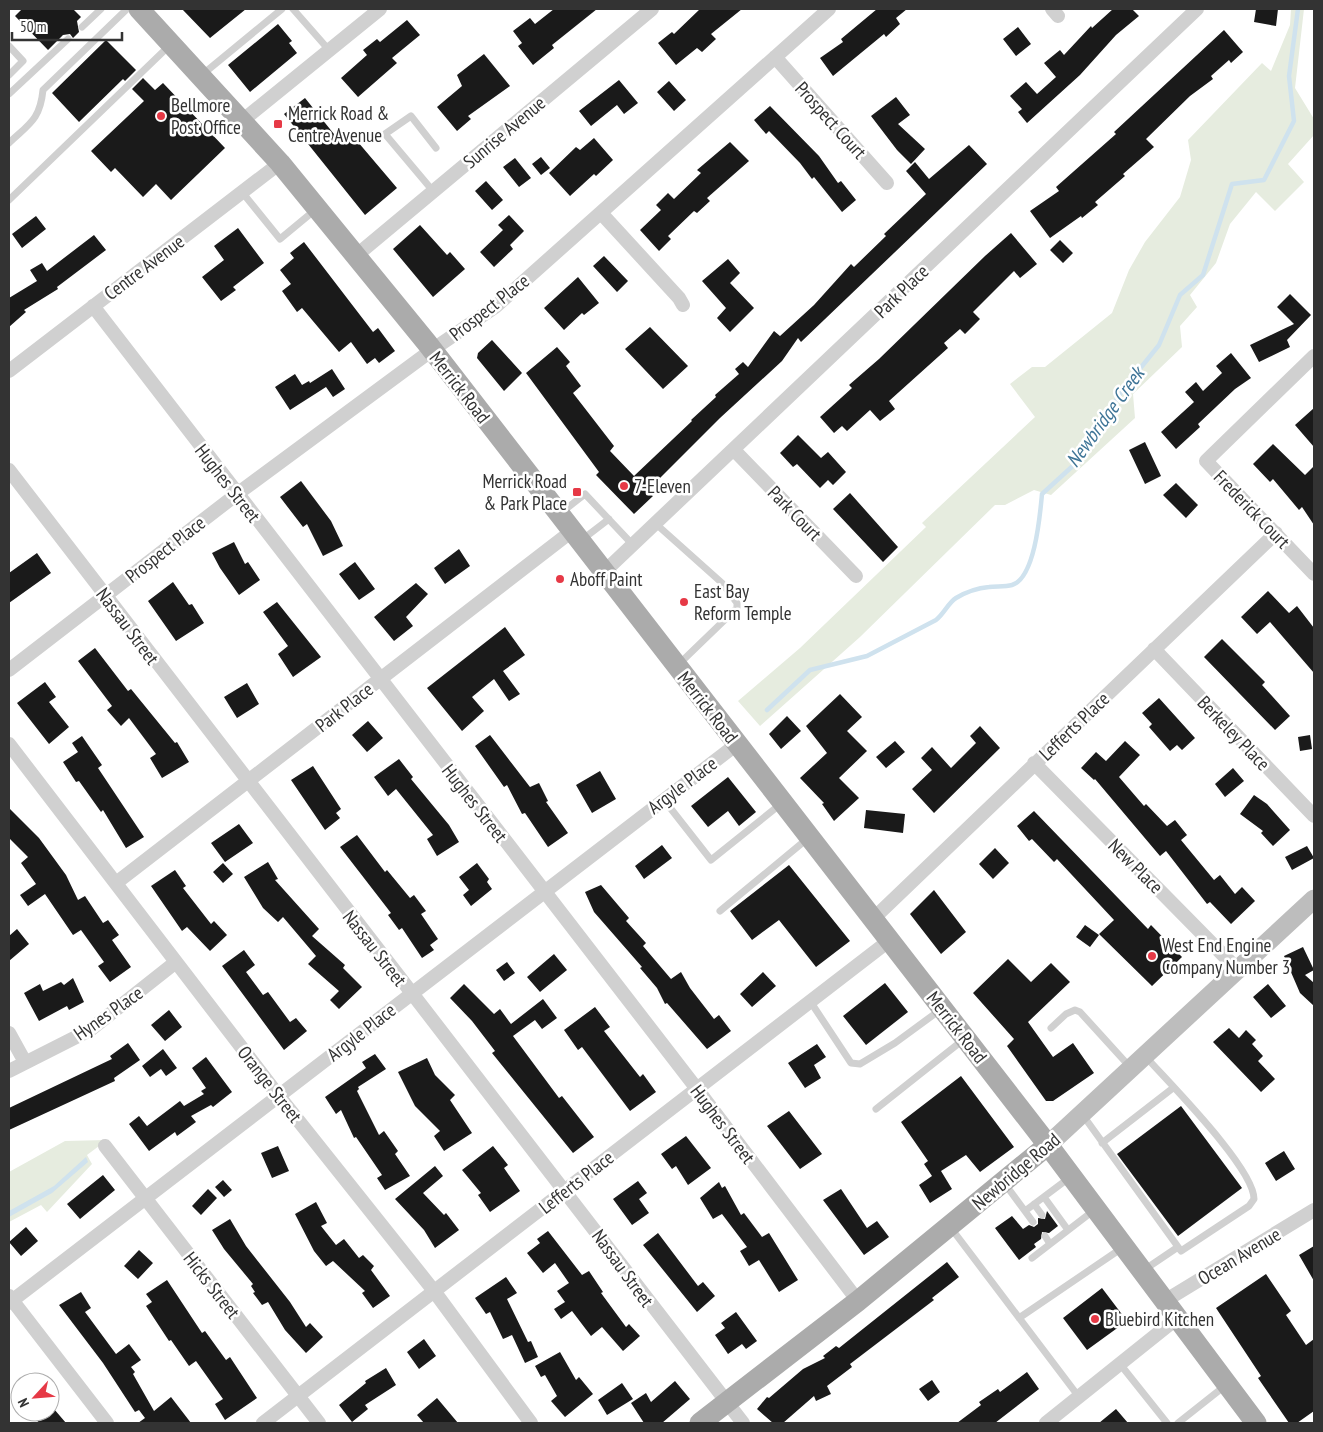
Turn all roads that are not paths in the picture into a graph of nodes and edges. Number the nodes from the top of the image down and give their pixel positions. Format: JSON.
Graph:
{"nodes":[{"id":1,"x":101,"y":9,"type":"edge"},
{"id":2,"x":127,"y":9,"type":"edge"},
{"id":3,"x":139,"y":9,"type":"edge"},
{"id":4,"x":282,"y":9,"type":"edge"},
{"id":5,"x":293,"y":9,"type":"edge"},
{"id":6,"x":380,"y":9,"type":"edge"},
{"id":7,"x":652,"y":9,"type":"edge"},
{"id":8,"x":829,"y":9,"type":"edge"},
{"id":9,"x":1197,"y":9,"type":"edge"},
{"id":10,"x":82,"y":27,"type":"dead end"},
{"id":11,"x":68,"y":39,"type":"dead end"},
{"id":12,"x":171,"y":44,"type":"junction"},
{"id":13,"x":9,"y":46,"type":"edge"},
{"id":14,"x":329,"y":50,"type":"junction"},
{"id":15,"x":775,"y":57,"type":"junction"},
{"id":16,"x":9,"y":75,"type":"edge"},
{"id":17,"x":200,"y":76,"type":"junction"},
{"id":18,"x":9,"y":94,"type":"edge"},
{"id":19,"x":242,"y":121,"type":"junction"},
{"id":20,"x":9,"y":144,"type":"edge"},
{"id":21,"x":436,"y":148,"type":"dead end"},
{"id":22,"x":280,"y":163,"type":"junction"},
{"id":23,"x":887,"y":183,"type":"dead end"},
{"id":24,"x":242,"y":192,"type":"junction"},
{"id":25,"x":433,"y":192,"type":"junction"},
{"id":26,"x":9,"y":200,"type":"edge"},
{"id":27,"x":318,"y":208,"type":"junction"},
{"id":28,"x":601,"y":213,"type":"junction"},
{"id":29,"x":357,"y":255,"type":"junction"},
{"id":30,"x":683,"y":305,"type":"dead end"},
{"id":31,"x":93,"y":306,"type":"junction"},
{"id":32,"x":432,"y":350,"type":"junction"},
{"id":33,"x":1314,"y":356,"type":"edge"},
{"id":34,"x":9,"y":371,"type":"edge"},
{"id":35,"x":734,"y":450,"type":"junction"},
{"id":36,"x":9,"y":470,"type":"edge"},
{"id":37,"x":237,"y":494,"type":"junction"},
{"id":38,"x":559,"y":514,"type":"junction"},
{"id":39,"x":608,"y":519,"type":"junction"},
{"id":40,"x":656,"y":524,"type":"junction"},
{"id":41,"x":1276,"y":534,"type":"junction"},
{"id":42,"x":576,"y":536,"type":"junction"},
{"id":43,"x":633,"y":545,"type":"junction"},
{"id":44,"x":604,"y":572,"type":"junction"},
{"id":45,"x":1314,"y":574,"type":"edge"},
{"id":46,"x":856,"y":576,"type":"dead end"},
{"id":47,"x":105,"y":596,"type":"junction"},
{"id":48,"x":1154,"y":649,"type":"junction"},
{"id":49,"x":677,"y":666,"type":"junction"},
{"id":50,"x":9,"y":670,"type":"edge"},
{"id":51,"x":380,"y":680,"type":"junction"},
{"id":52,"x":9,"y":744,"type":"edge"},
{"id":53,"x":737,"y":744,"type":"junction"},
{"id":54,"x":1034,"y":763,"type":"junction"},
{"id":55,"x":248,"y":782,"type":"junction"},
{"id":56,"x":663,"y":800,"type":"junction"},
{"id":57,"x":782,"y":802,"type":"junction"},
{"id":58,"x":1314,"y":816,"type":"edge"},
{"id":59,"x":809,"y":837,"type":"junction"},
{"id":60,"x":116,"y":883,"type":"junction"},
{"id":61,"x":543,"y":891,"type":"junction"},
{"id":62,"x":1313,"y":904,"type":"edge"},
{"id":63,"x":720,"y":911,"type":"dead end"},
{"id":64,"x":873,"y":919,"type":"junction"},
{"id":65,"x":890,"y":940,"type":"junction"},
{"id":66,"x":176,"y":962,"type":"junction"},
{"id":67,"x":1237,"y":969,"type":"junction"},
{"id":68,"x":410,"y":993,"type":"junction"},
{"id":69,"x":810,"y":1001,"type":"junction"},
{"id":70,"x":942,"y":1008,"type":"junction"},
{"id":71,"x":1051,"y":1028,"type":"dead end"},
{"id":72,"x":9,"y":1033,"type":"edge"},
{"id":73,"x":965,"y":1038,"type":"junction"},
{"id":74,"x":1144,"y":1054,"type":"junction"},
{"id":75,"x":25,"y":1062,"type":"junction"},
{"id":76,"x":1130,"y":1068,"type":"junction"},
{"id":77,"x":9,"y":1071,"type":"edge"},
{"id":78,"x":1173,"y":1088,"type":"junction"},
{"id":79,"x":697,"y":1089,"type":"junction"},
{"id":80,"x":278,"y":1095,"type":"junction"},
{"id":81,"x":876,"y":1109,"type":"dead end"},
{"id":82,"x":1081,"y":1114,"type":"junction"},
{"id":83,"x":1102,"y":1143,"type":"junction"},
{"id":84,"x":1048,"y":1145,"type":"junction"},
{"id":85,"x":105,"y":1146,"type":"dead end"},
{"id":86,"x":1071,"y":1176,"type":"junction"},
{"id":87,"x":1003,"y":1182,"type":"junction"},
{"id":88,"x":565,"y":1190,"type":"junction"},
{"id":89,"x":1044,"y":1197,"type":"junction"},
{"id":90,"x":145,"y":1198,"type":"junction"},
{"id":91,"x":1034,"y":1204,"type":"junction"},
{"id":92,"x":1096,"y":1210,"type":"junction"},
{"id":93,"x":1314,"y":1210,"type":"edge"},
{"id":94,"x":1025,"y":1211,"type":"junction"},
{"id":95,"x":1042,"y":1215,"type":"dead end"},
{"id":96,"x":1033,"y":1222,"type":"dead end"},
{"id":97,"x":950,"y":1226,"type":"junction"},
{"id":98,"x":1054,"y":1230,"type":"dead end"},
{"id":99,"x":1068,"y":1230,"type":"junction"},
{"id":100,"x":1044,"y":1236,"type":"dead end"},
{"id":101,"x":1059,"y":1237,"type":"junction"},
{"id":102,"x":1050,"y":1244,"type":"junction"},
{"id":103,"x":1123,"y":1247,"type":"junction"},
{"id":104,"x":1178,"y":1247,"type":"junction"},
{"id":105,"x":1032,"y":1258,"type":"dead end"},
{"id":106,"x":1141,"y":1272,"type":"junction"},
{"id":107,"x":434,"y":1291,"type":"junction"},
{"id":108,"x":10,"y":1300,"type":"edge"},
{"id":109,"x":858,"y":1301,"type":"junction"},
{"id":110,"x":1163,"y":1302,"type":"junction"},
{"id":111,"x":1019,"y":1318,"type":"junction"},
{"id":112,"x":1176,"y":1319,"type":"junction"},
{"id":113,"x":1120,"y":1364,"type":"junction"},
{"id":114,"x":1226,"y":1384,"type":"junction"},
{"id":115,"x":298,"y":1396,"type":"junction"},
{"id":116,"x":1079,"y":1397,"type":"junction"},
{"id":117,"x":727,"y":1403,"type":"junction"},
{"id":118,"x":107,"y":1423,"type":"edge"},
{"id":119,"x":263,"y":1423,"type":"edge"},
{"id":120,"x":319,"y":1423,"type":"edge"},
{"id":121,"x":531,"y":1423,"type":"edge"},
{"id":122,"x":700,"y":1423,"type":"edge"},
{"id":123,"x":743,"y":1423,"type":"edge"},
{"id":124,"x":1046,"y":1423,"type":"edge"},
{"id":125,"x":1167,"y":1423,"type":"edge"},
{"id":126,"x":1178,"y":1423,"type":"edge"},
{"id":127,"x":1256,"y":1423,"type":"edge"}],
"edges":[{"from":1,"to":10,"type":"lane"},
{"from":2,"to":20,"type":"lane"},
{"from":3,"to":12,"type":"main road","name":"Merrick Road"},
{"from":4,"to":17,"type":"lane"},
{"from":5,"to":14,"type":"lane"},
{"from":6,"to":14,"type":"street"},
{"from":7,"to":25,"type":"street","name":"Sunrise Avenue"},
{"from":8,"to":15,"type":"street","name":"Prospect Place"},
{"from":9,"to":35,"type":"street","name":"Park Place"},
{"from":11,"to":18,"type":"lane"},
{"from":12,"to":17,"type":"main road","name":"Merrick Road"},
{"from":12,"to":26,"type":"lane"},
{"from":13,"to":16,"type":"lane"},
{"from":14,"to":19,"type":"street"},
{"from":15,"to":23,"type":"street","name":"Prospect Court"},
{"from":15,"to":28,"type":"street","name":"Prospect Place"},
{"from":17,"to":19,"type":"main road","name":"Merrick Road"},
{"from":19,"to":22,"type":"main road","name":"Merrick Road"},
{"from":21,"to":25,"type":"lane"},
{"from":22,"to":24,"type":"street","name":"Centre Avenue"},
{"from":22,"to":27,"type":"main road","name":"Merrick Road"},
{"from":24,"to":27,"type":"lane"},
{"from":24,"to":31,"type":"street","name":"Centre Avenue"},
{"from":25,"to":29,"type":"street","name":"Sunrise Avenue"},
{"from":27,"to":29,"type":"main road","name":"Merrick Road"},
{"from":28,"to":30,"type":"street"},
{"from":28,"to":32,"type":"street","name":"Prospect Place"},
{"from":29,"to":32,"type":"main road","name":"Merrick Road"},
{"from":31,"to":34,"type":"street","name":"Centre Avenue"},
{"from":31,"to":37,"type":"street","name":"Hughes Street"},
{"from":32,"to":37,"type":"street","name":"Prospect Place"},
{"from":32,"to":38,"type":"main road","name":"Merrick Road"},
{"from":33,"to":41,"type":"street","name":"Frederick Court"},
{"from":35,"to":40,"type":"street","name":"Park Place"},
{"from":35,"to":46,"type":"street","name":"Park Court"},
{"from":36,"to":47,"type":"street","name":"Nassau Street"},
{"from":37,"to":47,"type":"street","name":"Prospect Place"},
{"from":37,"to":51,"type":"street","name":"Hughes Street"},
{"from":38,"to":39,"type":"lane"},
{"from":38,"to":42,"type":"main road","name":"Merrick Road"},
{"from":39,"to":42,"type":"lane"},
{"from":39,"to":43,"type":"lane"},
{"from":40,"to":43,"type":"street","name":"Park Place"},
{"from":40,"to":49,"type":"lane"},
{"from":41,"to":45,"type":"street","name":"Frederick Court"},
{"from":41,"to":48,"type":"street","name":"Lefferts Place"},
{"from":42,"to":44,"type":"main road","name":"Merrick Road"},
{"from":42,"to":51,"type":"street","name":"Park Place"},
{"from":43,"to":44,"type":"street","name":"Park Place"},
{"from":44,"to":49,"type":"main road","name":"Merrick Road"},
{"from":47,"to":50,"type":"street","name":"Prospect Place"},
{"from":47,"to":55,"type":"street","name":"Nassau Street"},
{"from":48,"to":54,"type":"street","name":"Lefferts Place"},
{"from":48,"to":58,"type":"street","name":"Berkeley Place"},
{"from":49,"to":53,"type":"main road","name":"Merrick Road"},
{"from":51,"to":55,"type":"street","name":"Park Place"},
{"from":51,"to":61,"type":"street","name":"Hughes Street"},
{"from":52,"to":60,"type":"street","name":"Orange Street"},
{"from":53,"to":56,"type":"street","name":"Argyle Place"},
{"from":53,"to":57,"type":"main road","name":"Merrick Road"},
{"from":54,"to":64,"type":"street","name":"Lefferts Place"},
{"from":54,"to":67,"type":"street","name":"New Place"},
{"from":55,"to":60,"type":"street","name":"Park Place"},
{"from":55,"to":68,"type":"street","name":"Nassau Street"},
{"from":56,"to":57,"type":"lane"},
{"from":56,"to":61,"type":"street","name":"Argyle Place"},
{"from":57,"to":59,"type":"main road","name":"Merrick Road"},
{"from":59,"to":63,"type":"lane"},
{"from":59,"to":64,"type":"main road","name":"Merrick Road"},
{"from":60,"to":66,"type":"street","name":"Orange Street"},
{"from":61,"to":68,"type":"street","name":"Argyle Place"},
{"from":61,"to":79,"type":"street","name":"Hughes Street"},
{"from":62,"to":67,"type":"street","name":"Newbridge Road"},
{"from":64,"to":65,"type":"main road","name":"Merrick Road"},
{"from":65,"to":69,"type":"street","name":"Lefferts Place"},
{"from":65,"to":70,"type":"main road","name":"Merrick Road"},
{"from":66,"to":75,"type":"street","name":"Hynes Place"},
{"from":66,"to":80,"type":"street","name":"Orange Street"},
{"from":67,"to":74,"type":"street","name":"Newbridge Road"},
{"from":68,"to":80,"type":"street","name":"Argyle Place"},
{"from":68,"to":88,"type":"street","name":"Nassau Street"},
{"from":69,"to":70,"type":"lane"},
{"from":69,"to":79,"type":"street","name":"Lefferts Place"},
{"from":70,"to":73,"type":"main road","name":"Merrick Road"},
{"from":71,"to":76,"type":"lane"},
{"from":72,"to":75,"type":"street"},
{"from":73,"to":81,"type":"lane"},
{"from":73,"to":84,"type":"main road","name":"Merrick Road"},
{"from":74,"to":76,"type":"street","name":"Newbridge Road"},
{"from":74,"to":78,"type":"lane"},
{"from":75,"to":77,"type":"street","name":"Hynes Place"},
{"from":76,"to":82,"type":"street","name":"Newbridge Road"},
{"from":78,"to":83,"type":"lane"},
{"from":78,"to":104,"type":"lane"},
{"from":79,"to":88,"type":"street","name":"Lefferts Place"},
{"from":79,"to":109,"type":"street","name":"Hughes Street"},
{"from":80,"to":90,"type":"street","name":"Argyle Place"},
{"from":80,"to":107,"type":"street","name":"Orange Street"},
{"from":82,"to":83,"type":"lane"},
{"from":82,"to":84,"type":"street","name":"Newbridge Road"},
{"from":83,"to":104,"type":"lane"},
{"from":84,"to":86,"type":"main road","name":"Merrick Road"},
{"from":84,"to":87,"type":"main road","name":"Newbridge Road"},
{"from":85,"to":90,"type":"street","name":"Hicks Street"},
{"from":86,"to":89,"type":"lane"},
{"from":86,"to":92,"type":"main road","name":"Merrick Road"},
{"from":87,"to":94,"type":"lane"},
{"from":87,"to":97,"type":"main road","name":"Newbridge Road"},
{"from":88,"to":107,"type":"street","name":"Lefferts Place"},
{"from":88,"to":117,"type":"street","name":"Nassau Street"},
{"from":89,"to":91,"type":"lane"},
{"from":89,"to":99,"type":"lane"},
{"from":90,"to":108,"type":"street","name":"Argyle Place"},
{"from":90,"to":115,"type":"street","name":"Hicks Street"},
{"from":91,"to":94,"type":"lane"},
{"from":91,"to":95,"type":"lane"},
{"from":92,"to":99,"type":"lane"},
{"from":92,"to":103,"type":"main road","name":"Merrick Road"},
{"from":93,"to":110,"type":"street","name":"Ocean Avenue"},
{"from":94,"to":96,"type":"lane"},
{"from":97,"to":109,"type":"main road","name":"Newbridge Road"},
{"from":97,"to":111,"type":"lane"},
{"from":98,"to":101,"type":"lane"},
{"from":99,"to":101,"type":"lane"},
{"from":100,"to":102,"type":"lane"},
{"from":101,"to":102,"type":"lane"},
{"from":102,"to":105,"type":"lane"},
{"from":103,"to":106,"type":"main road","name":"Merrick Road"},
{"from":103,"to":111,"type":"lane"},
{"from":104,"to":106,"type":"lane"},
{"from":106,"to":110,"type":"main road","name":"Merrick Road"},
{"from":107,"to":115,"type":"street","name":"Lefferts Place"},
{"from":107,"to":121,"type":"street","name":"Orange Street"},
{"from":108,"to":118,"type":"street"},
{"from":109,"to":117,"type":"main road","name":"Newbridge Road"},
{"from":110,"to":112,"type":"main road","name":"Merrick Road"},
{"from":111,"to":116,"type":"lane"},
{"from":112,"to":113,"type":"street"},
{"from":112,"to":114,"type":"main road","name":"Merrick Road"},
{"from":113,"to":116,"type":"street"},
{"from":113,"to":125,"type":"lane"},
{"from":114,"to":126,"type":"lane"},
{"from":114,"to":127,"type":"main road","name":"Merrick Road"},
{"from":115,"to":119,"type":"street","name":"Lefferts Place"},
{"from":115,"to":120,"type":"street","name":"Hicks Street"},
{"from":116,"to":124,"type":"street"},
{"from":117,"to":122,"type":"main road","name":"Newbridge Road"},
{"from":117,"to":123,"type":"street","name":"Nassau Street"}]}
